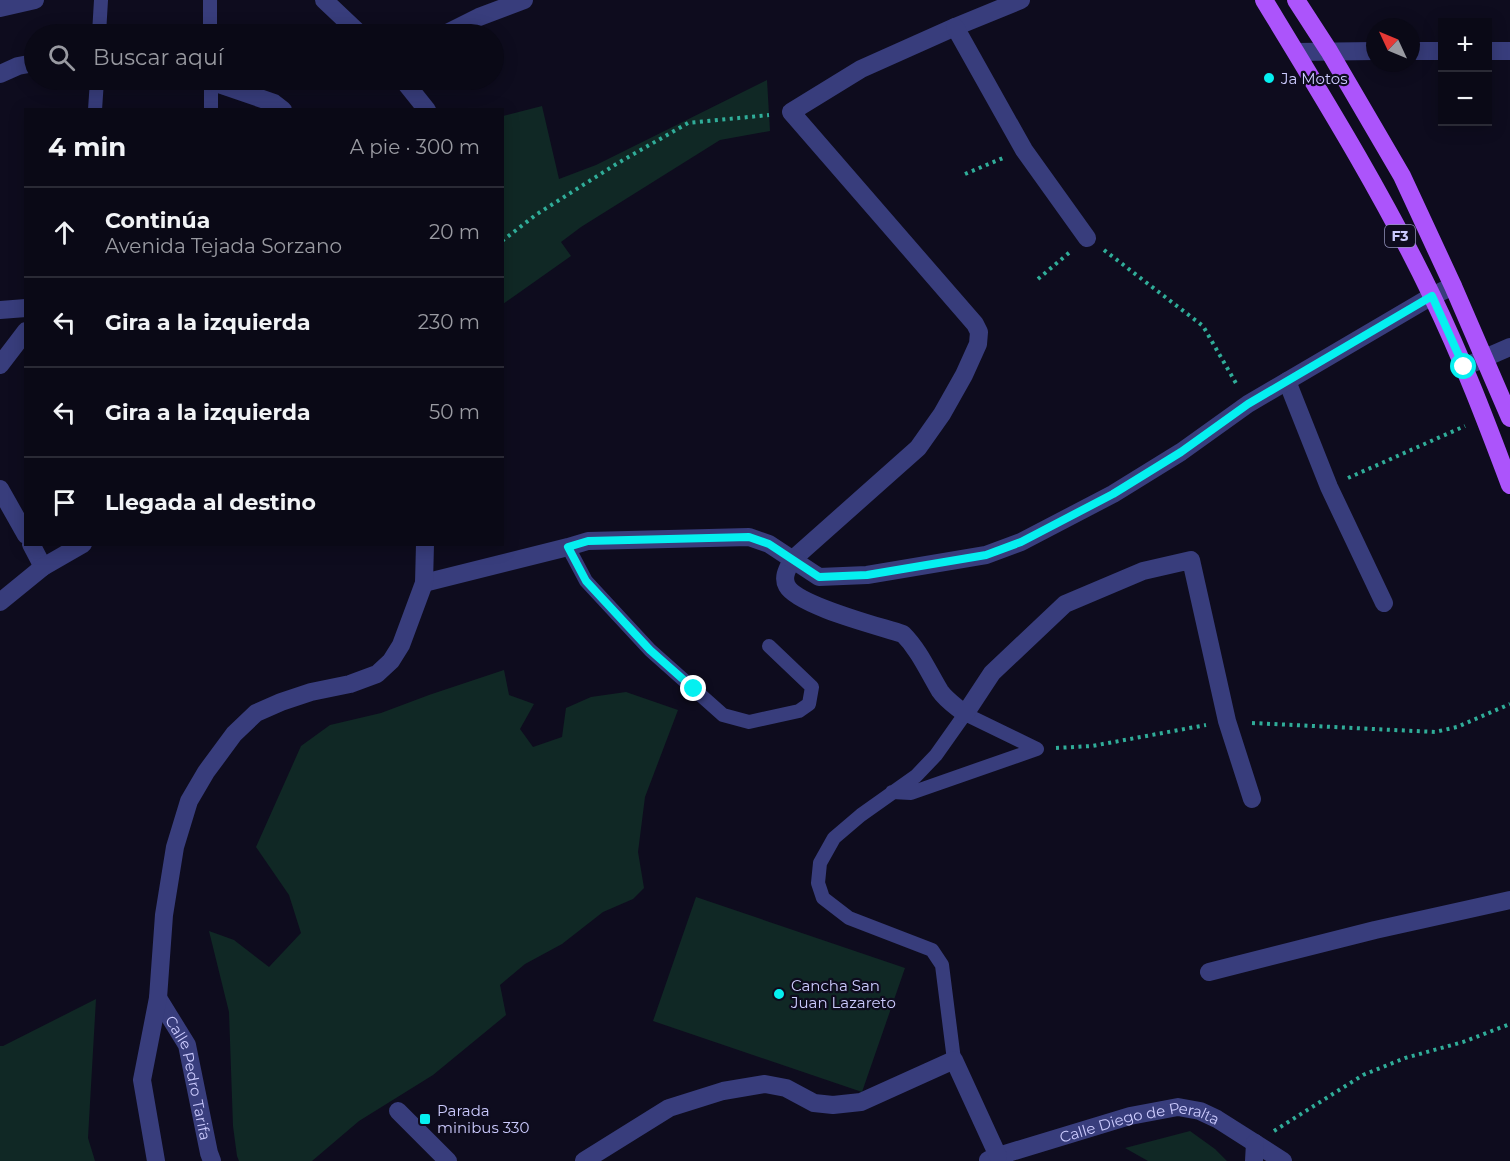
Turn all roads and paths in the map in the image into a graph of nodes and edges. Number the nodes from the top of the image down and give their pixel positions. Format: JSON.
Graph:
{"nodes":[{"id":1,"x":35,"y":0,"type":"edge"},
{"id":2,"x":101,"y":0,"type":"edge"},
{"id":3,"x":210,"y":0,"type":"edge"},
{"id":4,"x":324,"y":0,"type":"edge"},
{"id":5,"x":524,"y":0,"type":"edge"},
{"id":6,"x":1022,"y":0,"type":"edge"},
{"id":7,"x":1264,"y":0,"type":"edge"},
{"id":8,"x":1296,"y":0,"type":"edge"},
{"id":9,"x":0,"y":8,"type":"edge"},
{"id":10,"x":100,"y":24,"type":"edge"},
{"id":11,"x":210,"y":24,"type":"edge"},
{"id":12,"x":349,"y":24,"type":"edge"},
{"id":13,"x":464,"y":24,"type":"edge"},
{"id":14,"x":955,"y":27,"type":"junction"},
{"id":15,"x":1329,"y":51,"type":"junction"},
{"id":16,"x":1366,"y":51,"type":"edge"},
{"id":17,"x":1420,"y":51,"type":"edge"},
{"id":18,"x":1438,"y":51,"type":"edge"},
{"id":19,"x":1492,"y":51,"type":"edge"},
{"id":20,"x":1510,"y":51,"type":"edge"},
{"id":21,"x":1296,"y":52,"type":"junction"},
{"id":22,"x":24,"y":65,"type":"edge"},
{"id":23,"x":0,"y":74,"type":"edge"},
{"id":24,"x":95,"y":90,"type":"edge"},
{"id":25,"x":210,"y":90,"type":"edge"},
{"id":26,"x":237,"y":90,"type":"edge"},
{"id":27,"x":411,"y":90,"type":"edge"},
{"id":28,"x":94,"y":108,"type":"edge"},
{"id":29,"x":211,"y":108,"type":"edge"},
{"id":30,"x":280,"y":108,"type":"edge"},
{"id":31,"x":425,"y":108,"type":"edge"},
{"id":32,"x":790,"y":112,"type":"junction"},
{"id":33,"x":1024,"y":150,"type":"junction"},
{"id":34,"x":965,"y":174,"type":"dead end"},
{"id":35,"x":1087,"y":238,"type":"junction"},
{"id":36,"x":504,"y":239,"type":"edge"},
{"id":37,"x":1038,"y":279,"type":"dead end"},
{"id":38,"x":1453,"y":286,"type":"junction"},
{"id":39,"x":1432,"y":296,"type":"junction"},
{"id":40,"x":24,"y":308,"type":"edge"},
{"id":41,"x":0,"y":310,"type":"edge"},
{"id":42,"x":24,"y":334,"type":"edge"},
{"id":43,"x":1510,"y":347,"type":"edge"},
{"id":44,"x":1485,"y":359,"type":"junction"},
{"id":45,"x":0,"y":365,"type":"edge"},
{"id":46,"x":1464,"y":367,"type":"junction"},
{"id":47,"x":1287,"y":381,"type":"junction"},
{"id":48,"x":1248,"y":404,"type":"junction"},
{"id":49,"x":1485,"y":418,"type":"junction"},
{"id":50,"x":1510,"y":418,"type":"edge"},
{"id":51,"x":1510,"y":485,"type":"edge"},
{"id":52,"x":1329,"y":487,"type":"junction"},
{"id":53,"x":0,"y":489,"type":"edge"},
{"id":54,"x":24,"y":531,"type":"edge"},
{"id":55,"x":32,"y":546,"type":"edge"},
{"id":56,"x":80,"y":546,"type":"edge"},
{"id":57,"x":425,"y":546,"type":"edge"},
{"id":58,"x":568,"y":547,"type":"junction"},
{"id":59,"x":792,"y":560,"type":"junction"},
{"id":60,"x":43,"y":567,"type":"junction"},
{"id":61,"x":424,"y":583,"type":"junction"},
{"id":62,"x":0,"y":602,"type":"edge"},
{"id":63,"x":1384,"y":603,"type":"dead end"},
{"id":64,"x":769,"y":646,"type":"dead end"},
{"id":65,"x":1510,"y":704,"type":"edge"},
{"id":66,"x":965,"y":714,"type":"junction"},
{"id":67,"x":1227,"y":722,"type":"junction"},
{"id":68,"x":1037,"y":748,"type":"junction"},
{"id":69,"x":892,"y":792,"type":"junction"},
{"id":70,"x":1252,"y":799,"type":"dead end"},
{"id":71,"x":1510,"y":900,"type":"edge"},
{"id":72,"x":1209,"y":972,"type":"dead end"},
{"id":73,"x":158,"y":998,"type":"junction"},
{"id":74,"x":1510,"y":1024,"type":"edge"},
{"id":75,"x":954,"y":1060,"type":"junction"},
{"id":76,"x":398,"y":1111,"type":"dead end"},
{"id":77,"x":1255,"y":1143,"type":"junction"},
{"id":78,"x":992,"y":1158,"type":"edge"},
{"id":79,"x":156,"y":1161,"type":"edge"},
{"id":80,"x":212,"y":1161,"type":"edge"},
{"id":81,"x":448,"y":1161,"type":"edge"},
{"id":82,"x":584,"y":1161,"type":"edge"},
{"id":83,"x":1254,"y":1161,"type":"edge"},
{"id":84,"x":1283,"y":1161,"type":"edge"}],
"edges":[{"from":1,"to":9,"type":"street"},
{"from":2,"to":10,"type":"lane"},
{"from":3,"to":11,"type":"lane"},
{"from":4,"to":12,"type":"street"},
{"from":5,"to":13,"type":"street"},
{"from":6,"to":14,"type":"street"},
{"from":7,"to":21,"type":"main road","number":"F3"},
{"from":8,"to":15,"type":"main road","number":"F3"},
{"from":14,"to":32,"type":"street"},
{"from":14,"to":33,"type":"street"},
{"from":15,"to":16,"type":"street"},
{"from":15,"to":21,"type":"street"},
{"from":15,"to":38,"type":"main road","number":"F3"},
{"from":17,"to":18,"type":"street"},
{"from":19,"to":20,"type":"street"},
{"from":21,"to":39,"type":"main road","number":"F3"},
{"from":22,"to":23,"type":"street"},
{"from":24,"to":28,"type":"lane"},
{"from":25,"to":29,"type":"lane"},
{"from":26,"to":30,"type":"street"},
{"from":27,"to":31,"type":"street"},
{"from":32,"to":36,"type":"path"},
{"from":32,"to":59,"type":"street"},
{"from":33,"to":34,"type":"path"},
{"from":33,"to":35,"type":"street"},
{"from":35,"to":37,"type":"path"},
{"from":35,"to":48,"type":"path"},
{"from":38,"to":39,"type":"street"},
{"from":38,"to":44,"type":"main road","number":"F3"},
{"from":39,"to":46,"type":"main road","number":"F3"},
{"from":39,"to":47,"type":"street"},
{"from":40,"to":41,"type":"street"},
{"from":42,"to":45,"type":"street"},
{"from":43,"to":44,"type":"street"},
{"from":44,"to":46,"type":"street"},
{"from":44,"to":50,"type":"main road","number":"F3"},
{"from":46,"to":49,"type":"main road","number":"F3"},
{"from":47,"to":48,"type":"street"},
{"from":47,"to":52,"type":"street"},
{"from":48,"to":59,"type":"street"},
{"from":49,"to":51,"type":"main road","number":"F3"},
{"from":49,"to":52,"type":"path"},
{"from":52,"to":63,"type":"street"},
{"from":53,"to":54,"type":"street"},
{"from":55,"to":60,"type":"street"},
{"from":56,"to":60,"type":"street"},
{"from":57,"to":61,"type":"street"},
{"from":58,"to":59,"type":"street"},
{"from":58,"to":61,"type":"street"},
{"from":58,"to":64,"type":"lane"},
{"from":59,"to":66,"type":"street"},
{"from":60,"to":62,"type":"street"},
{"from":61,"to":73,"type":"street"},
{"from":65,"to":67,"type":"path"},
{"from":66,"to":67,"type":"street"},
{"from":66,"to":68,"type":"lane"},
{"from":66,"to":69,"type":"lane"},
{"from":67,"to":68,"type":"path"},
{"from":67,"to":70,"type":"street"},
{"from":68,"to":69,"type":"lane"},
{"from":69,"to":75,"type":"lane"},
{"from":71,"to":72,"type":"street"},
{"from":73,"to":79,"type":"street"},
{"from":73,"to":80,"type":"street","name":"Calle Pedro Tarifa"},
{"from":74,"to":77,"type":"path"},
{"from":75,"to":78,"type":"street"},
{"from":75,"to":82,"type":"street"},
{"from":76,"to":81,"type":"street"},
{"from":77,"to":78,"type":"street","name":"Calle Diego de Peralta"},
{"from":77,"to":83,"type":"street"},
{"from":77,"to":84,"type":"street","name":"Calle Diego de Peralta"}]}
